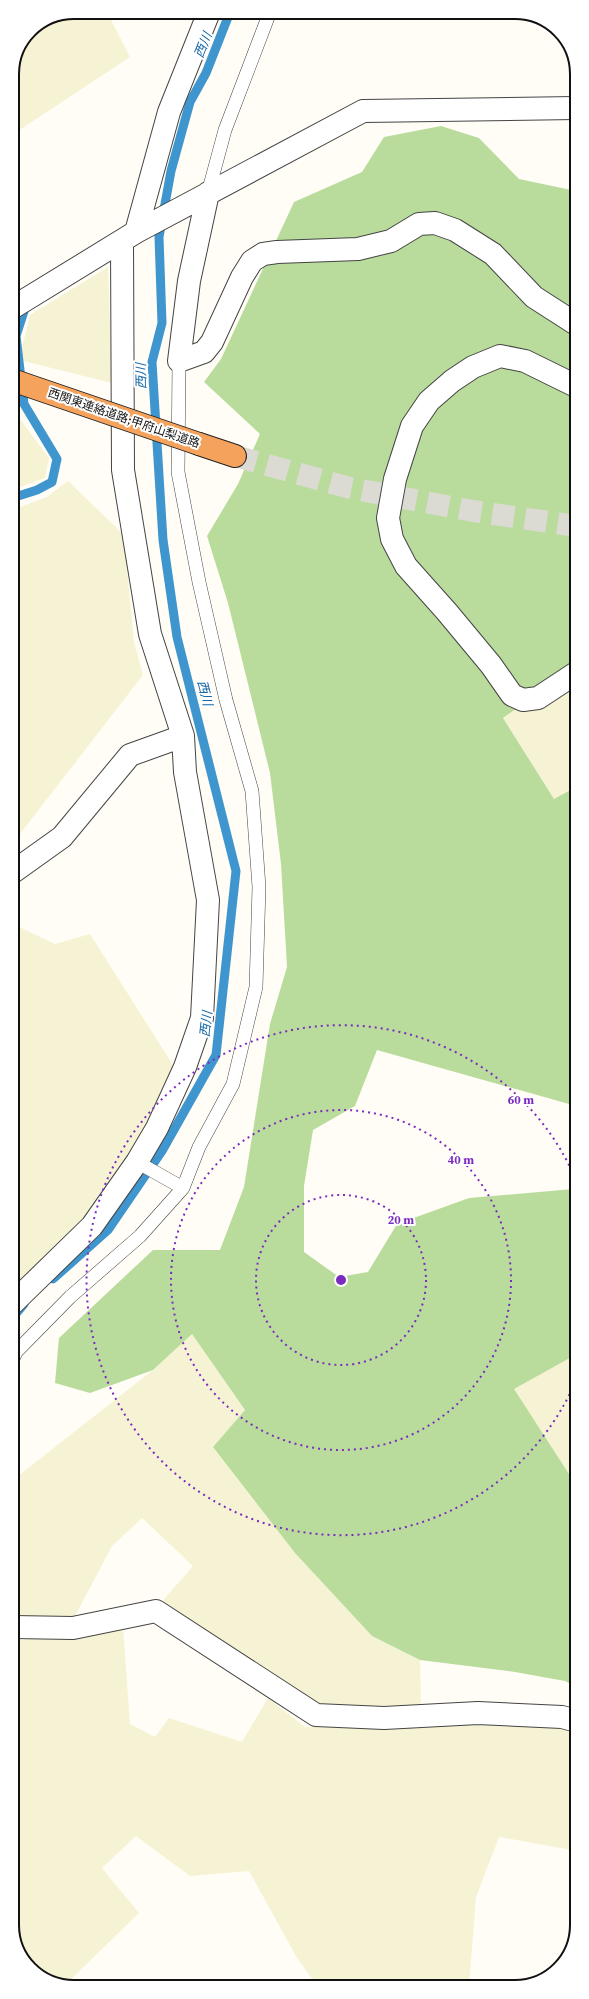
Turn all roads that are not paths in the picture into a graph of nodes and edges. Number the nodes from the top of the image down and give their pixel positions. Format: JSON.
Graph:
{"nodes":[{"id":1,"x":206,"y":19,"type":"edge"},
{"id":2,"x":267,"y":19,"type":"edge"},
{"id":3,"x":570,"y":108,"type":"edge"},
{"id":4,"x":208,"y":193,"type":"junction"},
{"id":5,"x":129,"y":237,"type":"junction"},
{"id":6,"x":19,"y":304,"type":"edge"},
{"id":7,"x":570,"y":320,"type":"edge"},
{"id":8,"x":179,"y":361,"type":"junction"},
{"id":9,"x":19,"y":382,"type":"edge"},
{"id":10,"x":570,"y":383,"type":"edge"},
{"id":11,"x":235,"y":456,"type":"tunnel mouth"},
{"id":12,"x":570,"y":677,"type":"edge"},
{"id":13,"x":182,"y":736,"type":"junction"},
{"id":14,"x":19,"y":867,"type":"edge"},
{"id":15,"x":137,"y":1162,"type":"junction"},
{"id":16,"x":183,"y":1188,"type":"junction"},
{"id":17,"x":19,"y":1297,"type":"edge"},
{"id":18,"x":19,"y":1349,"type":"edge"},
{"id":19,"x":19,"y":1627,"type":"edge"},
{"id":20,"x":570,"y":1719,"type":"edge"}],
"edges":[{"from":1,"to":5,"type":"street"},
{"from":2,"to":4,"type":"lane"},
{"from":3,"to":4,"type":"street"},
{"from":4,"to":5,"type":"street"},
{"from":4,"to":8,"type":"street"},
{"from":5,"to":6,"type":"street"},
{"from":5,"to":13,"type":"street"},
{"from":7,"to":8,"type":"street"},
{"from":8,"to":16,"type":"lane"},
{"from":9,"to":11,"type":"highway","name":"西関東連絡道路;甲府山梨道路","bridge":true},
{"from":10,"to":12,"type":"street"},
{"from":13,"to":14,"type":"street"},
{"from":13,"to":15,"type":"street"},
{"from":15,"to":16,"type":"lane"},
{"from":15,"to":17,"type":"street"},
{"from":16,"to":18,"type":"lane"},
{"from":19,"to":20,"type":"street"}]}
